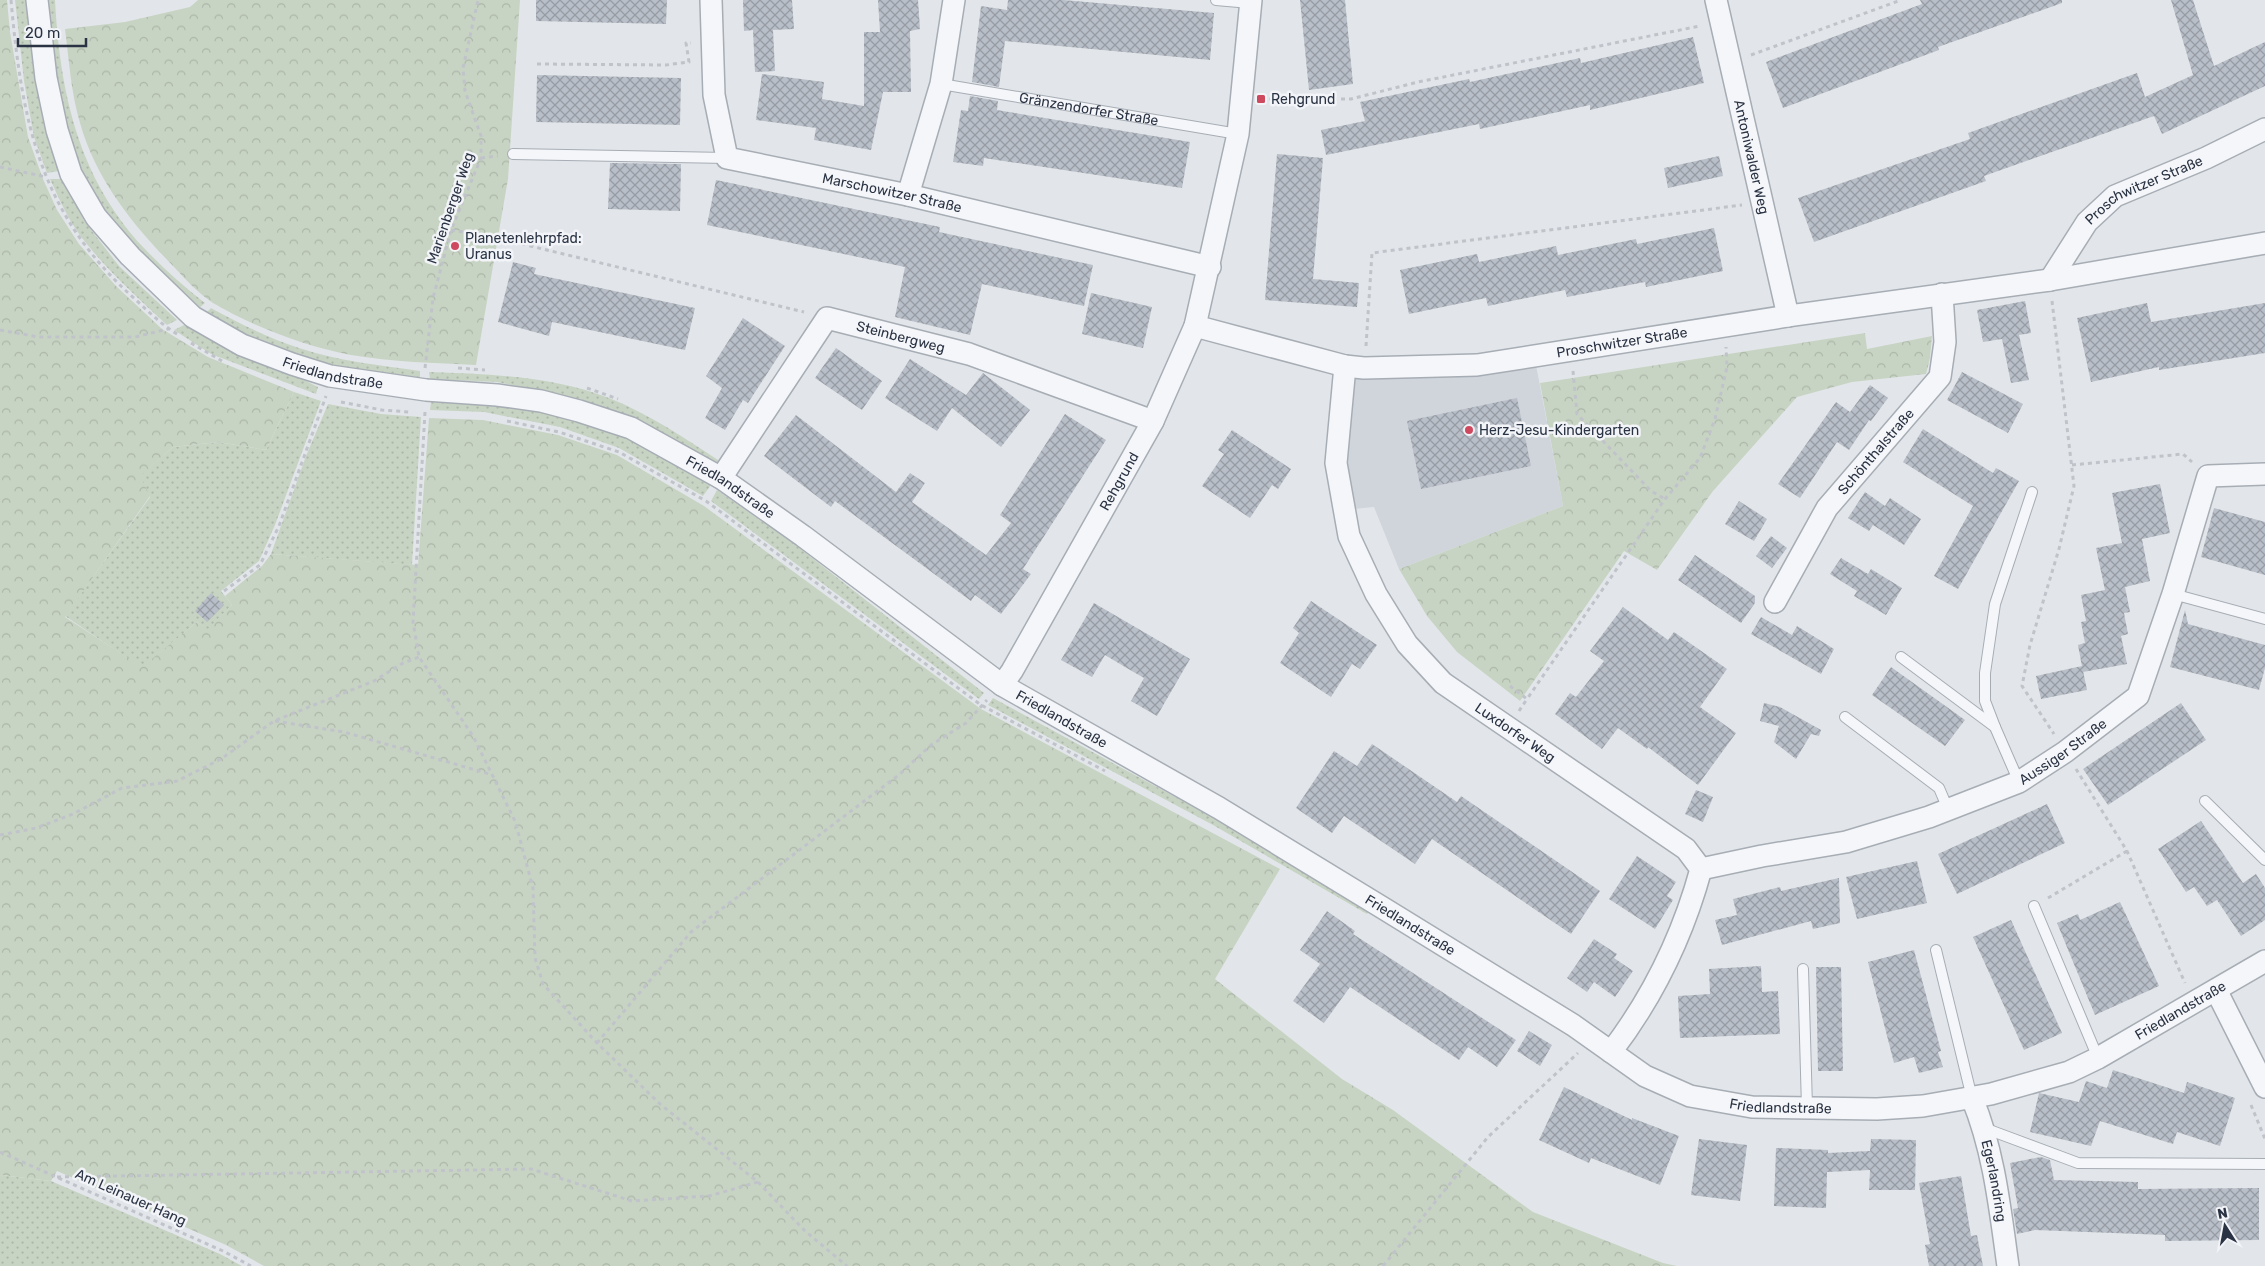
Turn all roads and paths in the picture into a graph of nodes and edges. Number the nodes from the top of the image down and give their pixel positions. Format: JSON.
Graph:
{"nodes":[{"id":1,"x":37,"y":0,"type":"edge"},
{"id":2,"x":478,"y":0,"type":"edge"},
{"id":3,"x":711,"y":0,"type":"edge"},
{"id":4,"x":954,"y":0,"type":"edge"},
{"id":5,"x":1216,"y":0,"type":"edge"},
{"id":6,"x":1716,"y":0,"type":"edge"},
{"id":7,"x":1901,"y":0,"type":"edge"},
{"id":8,"x":1250,"y":2,"type":"edge"},
{"id":9,"x":1720,"y":22,"type":"junction"},
{"id":10,"x":1730,"y":63,"type":"junction"},
{"id":11,"x":537,"y":64,"type":"dead end"},
{"id":12,"x":666,"y":65,"type":"dead end"},
{"id":13,"x":941,"y":84,"type":"junction"},
{"id":14,"x":1242,"y":100,"type":"junction"},
{"id":15,"x":2265,"y":129,"type":"edge"},
{"id":16,"x":1238,"y":134,"type":"junction"},
{"id":17,"x":513,"y":154,"type":"dead end"},
{"id":18,"x":727,"y":158,"type":"junction"},
{"id":19,"x":0,"y":167,"type":"edge"},
{"id":20,"x":71,"y":174,"type":"junction"},
{"id":21,"x":908,"y":195,"type":"junction"},
{"id":22,"x":1762,"y":202,"type":"junction"},
{"id":23,"x":451,"y":230,"type":"junction"},
{"id":24,"x":2265,"y":243,"type":"edge"},
{"id":25,"x":1210,"y":267,"type":"junction"},
{"id":26,"x":2050,"y":280,"type":"junction"},
{"id":27,"x":1942,"y":294,"type":"junction"},
{"id":28,"x":1788,"y":316,"type":"junction"},
{"id":29,"x":827,"y":318,"type":"junction"},
{"id":30,"x":1196,"y":326,"type":"junction"},
{"id":31,"x":1724,"y":326,"type":"junction"},
{"id":32,"x":168,"y":329,"type":"dead end"},
{"id":33,"x":0,"y":330,"type":"edge"},
{"id":34,"x":1571,"y":350,"type":"junction"},
{"id":35,"x":416,"y":366,"type":"dead end"},
{"id":36,"x":1355,"y":367,"type":"junction"},
{"id":37,"x":330,"y":376,"type":"junction"},
{"id":38,"x":424,"y":413,"type":"dead end"},
{"id":39,"x":1153,"y":420,"type":"junction"},
{"id":40,"x":2072,"y":465,"type":"junction"},
{"id":41,"x":2265,"y":474,"type":"edge"},
{"id":42,"x":2208,"y":476,"type":"junction"},
{"id":43,"x":721,"y":478,"type":"junction"},
{"id":44,"x":2032,"y":492,"type":"dead end"},
{"id":45,"x":1666,"y":499,"type":"junction"},
{"id":46,"x":224,"y":591,"type":"dead end"},
{"id":47,"x":2173,"y":594,"type":"junction"},
{"id":48,"x":1775,"y":602,"type":"dead end"},
{"id":49,"x":2265,"y":620,"type":"edge"},
{"id":50,"x":419,"y":657,"type":"junction"},
{"id":51,"x":1901,"y":657,"type":"dead end"},
{"id":52,"x":1002,"y":685,"type":"junction"},
{"id":53,"x":1510,"y":686,"type":"dead end"},
{"id":54,"x":981,"y":705,"type":"dead end"},
{"id":55,"x":1845,"y":717,"type":"dead end"},
{"id":56,"x":274,"y":721,"type":"junction"},
{"id":57,"x":1995,"y":727,"type":"junction"},
{"id":58,"x":2066,"y":752,"type":"junction"},
{"id":59,"x":493,"y":775,"type":"junction"},
{"id":60,"x":2019,"y":782,"type":"junction"},
{"id":61,"x":2205,"y":801,"type":"dead end"},
{"id":62,"x":1948,"y":809,"type":"junction"},
{"id":63,"x":0,"y":835,"type":"edge"},
{"id":64,"x":2127,"y":851,"type":"junction"},
{"id":65,"x":2265,"y":860,"type":"edge"},
{"id":66,"x":1701,"y":869,"type":"junction"},
{"id":67,"x":2034,"y":906,"type":"joint"},
{"id":68,"x":1936,"y":950,"type":"dead end"},
{"id":69,"x":2265,"y":961,"type":"edge"},
{"id":70,"x":1803,"y":969,"type":"dead end"},
{"id":71,"x":2216,"y":990,"type":"junction"},
{"id":72,"x":2194,"y":1003,"type":"junction"},
{"id":73,"x":1592,"y":1040,"type":"junction"},
{"id":74,"x":597,"y":1043,"type":"junction"},
{"id":75,"x":1611,"y":1052,"type":"junction"},
{"id":76,"x":2098,"y":1058,"type":"junction"},
{"id":77,"x":2265,"y":1087,"type":"edge"},
{"id":78,"x":1972,"y":1098,"type":"junction"},
{"id":79,"x":1807,"y":1107,"type":"junction"},
{"id":80,"x":1984,"y":1128,"type":"junction"},
{"id":81,"x":0,"y":1152,"type":"edge"},
{"id":82,"x":2265,"y":1164,"type":"edge"},
{"id":83,"x":57,"y":1177,"type":"junction"},
{"id":84,"x":758,"y":1182,"type":"junction"},
{"id":85,"x":251,"y":1266,"type":"edge"},
{"id":86,"x":847,"y":1266,"type":"edge"},
{"id":87,"x":1383,"y":1266,"type":"edge"},
{"id":88,"x":2008,"y":1266,"type":"edge"}],
"edges":[{"from":1,"to":20,"type":"street","name":"Friedlandstraße"},
{"from":2,"to":23,"type":"path","name":"Marienberger Weg"},
{"from":3,"to":18,"type":"street"},
{"from":4,"to":13,"type":"street"},
{"from":5,"to":8,"type":"lane"},
{"from":6,"to":9,"type":"street","name":"Antoniwalder Weg"},
{"from":7,"to":10,"type":"path"},
{"from":8,"to":14,"type":"street","name":"Rehgrund"},
{"from":9,"to":10,"type":"street","name":"Antoniwalder Weg"},
{"from":9,"to":14,"type":"path"},
{"from":10,"to":22,"type":"street","name":"Antoniwalder Weg"},
{"from":11,"to":12,"type":"path"},
{"from":13,"to":16,"type":"lane","name":"Gränzendorfer Straße"},
{"from":13,"to":21,"type":"street"},
{"from":14,"to":16,"type":"street","name":"Rehgrund"},
{"from":15,"to":26,"type":"street","name":"Proschwitzer Straße"},
{"from":16,"to":25,"type":"street","name":"Rehgrund"},
{"from":17,"to":18,"type":"lane"},
{"from":18,"to":21,"type":"street","name":"Marschowitzer Straße"},
{"from":19,"to":20,"type":"path"},
{"from":20,"to":37,"type":"street","name":"Friedlandstraße"},
{"from":21,"to":25,"type":"street","name":"Marschowitzer Straße"},
{"from":22,"to":28,"type":"street","name":"Antoniwalder Weg"},
{"from":22,"to":36,"type":"path"},
{"from":23,"to":29,"type":"path"},
{"from":23,"to":35,"type":"path","name":"Marienberger Weg"},
{"from":24,"to":26,"type":"street","name":"Proschwitzer Straße"},
{"from":25,"to":30,"type":"street","name":"Rehgrund"},
{"from":26,"to":27,"type":"street","name":"Proschwitzer Straße"},
{"from":26,"to":40,"type":"path"},
{"from":27,"to":28,"type":"street","name":"Proschwitzer Straße"},
{"from":27,"to":48,"type":"street","name":"Schönthalstraße"},
{"from":28,"to":31,"type":"street","name":"Proschwitzer Straße"},
{"from":29,"to":39,"type":"street","name":"Steinbergweg"},
{"from":29,"to":43,"type":"street"},
{"from":30,"to":36,"type":"street","name":"Proschwitzer Straße"},
{"from":30,"to":39,"type":"street","name":"Rehgrund"},
{"from":31,"to":34,"type":"street","name":"Proschwitzer Straße"},
{"from":31,"to":45,"type":"path"},
{"from":32,"to":33,"type":"path"},
{"from":34,"to":36,"type":"street","name":"Proschwitzer Straße"},
{"from":34,"to":45,"type":"path"},
{"from":36,"to":66,"type":"street","name":"Luxdorfer Weg"},
{"from":37,"to":43,"type":"street","name":"Friedlandstraße"},
{"from":37,"to":46,"type":"path"},
{"from":38,"to":50,"type":"path"},
{"from":39,"to":52,"type":"street","name":"Rehgrund"},
{"from":40,"to":42,"type":"path"},
{"from":40,"to":58,"type":"path"},
{"from":41,"to":42,"type":"street"},
{"from":42,"to":47,"type":"street","name":"Aussiger Straße"},
{"from":43,"to":52,"type":"street","name":"Friedlandstraße"},
{"from":44,"to":57,"type":"lane"},
{"from":45,"to":53,"type":"path"},
{"from":47,"to":49,"type":"lane"},
{"from":47,"to":58,"type":"street","name":"Aussiger Straße"},
{"from":50,"to":56,"type":"path"},
{"from":50,"to":59,"type":"path"},
{"from":51,"to":57,"type":"lane"},
{"from":52,"to":73,"type":"street","name":"Friedlandstraße"},
{"from":54,"to":74,"type":"path"},
{"from":55,"to":62,"type":"lane"},
{"from":56,"to":59,"type":"path"},
{"from":56,"to":63,"type":"path"},
{"from":57,"to":60,"type":"lane"},
{"from":58,"to":60,"type":"street","name":"Aussiger Straße"},
{"from":58,"to":64,"type":"path"},
{"from":59,"to":74,"type":"path"},
{"from":60,"to":62,"type":"street","name":"Aussiger Straße"},
{"from":61,"to":65,"type":"lane"},
{"from":62,"to":66,"type":"street","name":"Aussiger Straße"},
{"from":64,"to":67,"type":"path"},
{"from":64,"to":72,"type":"path"},
{"from":66,"to":75,"type":"street"},
{"from":67,"to":76,"type":"lane"},
{"from":68,"to":78,"type":"lane"},
{"from":69,"to":71,"type":"street","name":"Friedlandstraße"},
{"from":70,"to":79,"type":"lane"},
{"from":71,"to":72,"type":"street","name":"Friedlandstraße"},
{"from":71,"to":77,"type":"street"},
{"from":72,"to":76,"type":"street","name":"Friedlandstraße"},
{"from":73,"to":75,"type":"street","name":"Friedlandstraße"},
{"from":73,"to":87,"type":"path"},
{"from":74,"to":84,"type":"path"},
{"from":75,"to":79,"type":"street","name":"Friedlandstraße"},
{"from":76,"to":78,"type":"street","name":"Friedlandstraße"},
{"from":78,"to":79,"type":"street","name":"Friedlandstraße"},
{"from":78,"to":80,"type":"street","name":"Egerlandring"},
{"from":80,"to":82,"type":"lane"},
{"from":80,"to":88,"type":"street","name":"Egerlandring"},
{"from":81,"to":83,"type":"path","name":"Am Leinauer Hang"},
{"from":83,"to":84,"type":"path"},
{"from":83,"to":85,"type":"path","name":"Am Leinauer Hang"},
{"from":84,"to":86,"type":"path"}]}
